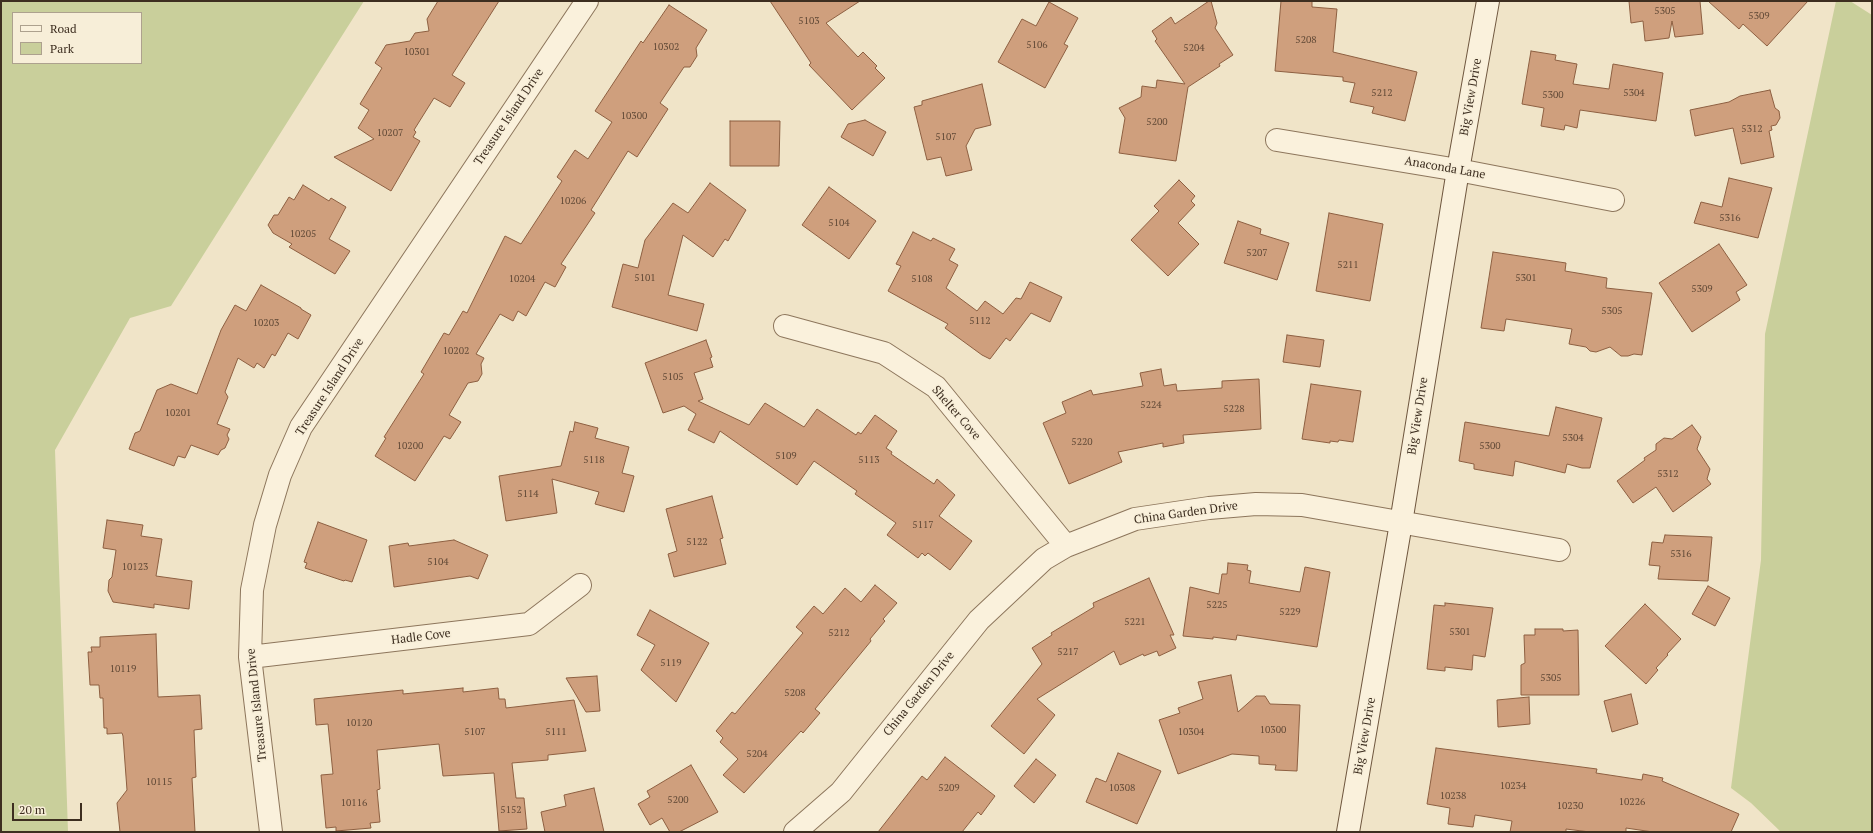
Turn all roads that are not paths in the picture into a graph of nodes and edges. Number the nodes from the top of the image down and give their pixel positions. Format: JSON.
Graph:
{"nodes":[{"id":1,"x":587,"y":1,"type":"edge"},
{"id":2,"x":1488,"y":1,"type":"edge"},
{"id":3,"x":1277,"y":140,"type":"dead end"},
{"id":4,"x":1458,"y":170,"type":"junction"},
{"id":5,"x":1613,"y":200,"type":"dead end"},
{"id":6,"x":785,"y":326,"type":"dead end"},
{"id":7,"x":1401,"y":523,"type":"junction"},
{"id":8,"x":1066,"y":546,"type":"junction"},
{"id":9,"x":1559,"y":550,"type":"dead end"},
{"id":10,"x":580,"y":585,"type":"dead end"},
{"id":11,"x":250,"y":657,"type":"junction"},
{"id":12,"x":271,"y":832,"type":"edge"},
{"id":13,"x":795,"y":832,"type":"edge"},
{"id":14,"x":1348,"y":832,"type":"edge"}],
"edges":[{"from":1,"to":11,"type":"street","name":"Treasure Island Drive"},
{"from":2,"to":4,"type":"street","name":"Big View Drive"},
{"from":3,"to":4,"type":"street","name":"Anaconda Lane"},
{"from":4,"to":5,"type":"street","name":"Anaconda Lane"},
{"from":4,"to":7,"type":"street","name":"Big View Drive"},
{"from":6,"to":8,"type":"street","name":"Shelter Cove"},
{"from":7,"to":8,"type":"street","name":"China Garden Drive"},
{"from":7,"to":9,"type":"street","name":"China Garden Drive"},
{"from":7,"to":14,"type":"street","name":"Big View Drive"},
{"from":8,"to":13,"type":"street","name":"China Garden Drive"},
{"from":10,"to":11,"type":"street","name":"Hadle Cove"},
{"from":11,"to":12,"type":"street","name":"Treasure Island Drive"}]}
